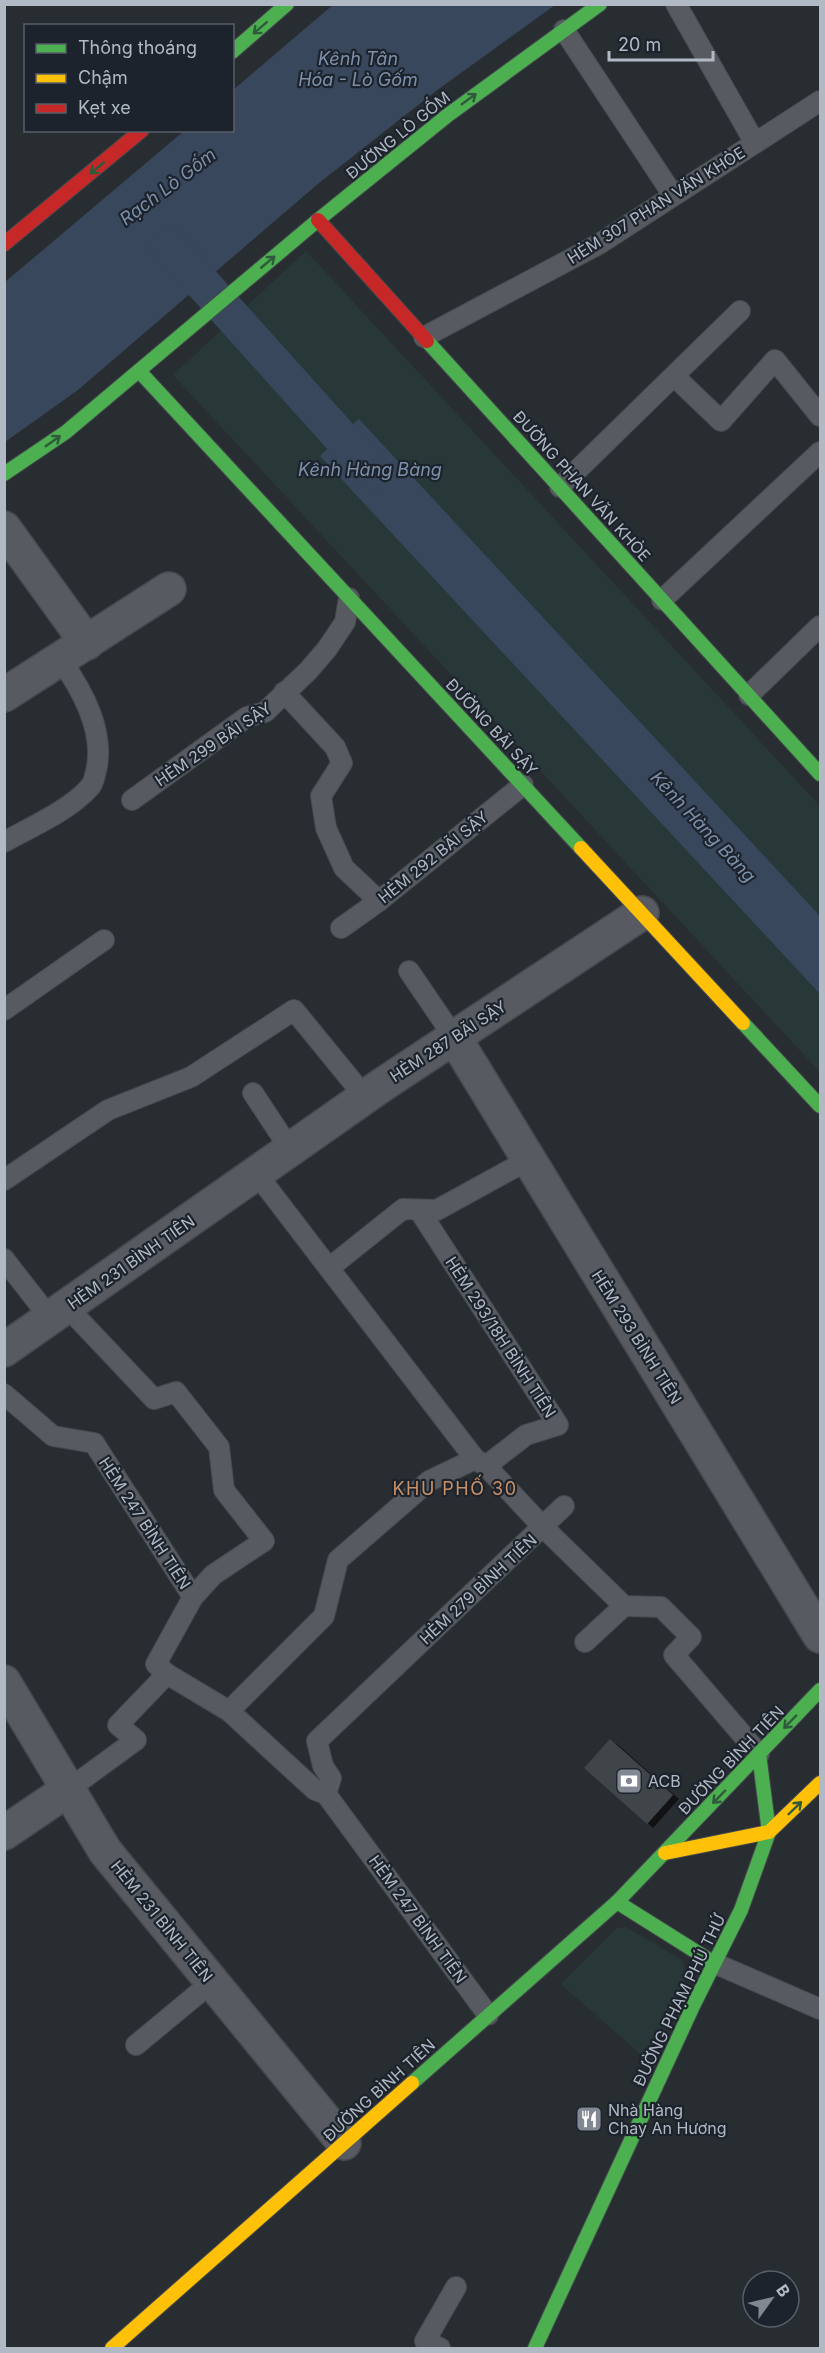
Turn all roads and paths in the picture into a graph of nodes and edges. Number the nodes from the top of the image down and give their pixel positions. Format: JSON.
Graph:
{"nodes":[{"id":1,"x":287,"y":4,"type":"edge"},
{"id":2,"x":600,"y":4,"type":"edge"},
{"id":3,"x":676,"y":4,"type":"edge"},
{"id":4,"x":564,"y":30,"type":"junction"},
{"id":5,"x":234,"y":50,"type":"edge"},
{"id":6,"x":820,"y":100,"type":"edge"},
{"id":7,"x":140,"y":132,"type":"edge"},
{"id":8,"x":755,"y":143,"type":"junction"},
{"id":9,"x":673,"y":195,"type":"junction"},
{"id":10,"x":318,"y":220,"type":"junction"},
{"id":11,"x":4,"y":244,"type":"edge"},
{"id":12,"x":740,"y":311,"type":"dead end"},
{"id":13,"x":424,"y":337,"type":"junction"},
{"id":14,"x":140,"y":372,"type":"junction"},
{"id":15,"x":674,"y":376,"type":"junction"},
{"id":16,"x":820,"y":416,"type":"edge"},
{"id":17,"x":820,"y":452,"type":"edge"},
{"id":18,"x":4,"y":474,"type":"edge"},
{"id":19,"x":560,"y":487,"type":"junction"},
{"id":20,"x":4,"y":528,"type":"edge"},
{"id":21,"x":169,"y":589,"type":"dead end"},
{"id":22,"x":349,"y":598,"type":"junction"},
{"id":23,"x":662,"y":600,"type":"junction"},
{"id":24,"x":820,"y":626,"type":"edge"},
{"id":25,"x":73,"y":651,"type":"junction"},
{"id":26,"x":284,"y":692,"type":"junction"},
{"id":27,"x":4,"y":695,"type":"edge"},
{"id":28,"x":749,"y":695,"type":"junction"},
{"id":29,"x":820,"y":774,"type":"edge"},
{"id":30,"x":523,"y":785,"type":"junction"},
{"id":31,"x":132,"y":800,"type":"dead end"},
{"id":32,"x":4,"y":842,"type":"edge"},
{"id":33,"x":379,"y":901,"type":"junction"},
{"id":34,"x":642,"y":913,"type":"junction"},
{"id":35,"x":341,"y":928,"type":"dead end"},
{"id":36,"x":104,"y":940,"type":"dead end"},
{"id":37,"x":409,"y":971,"type":"dead end"},
{"id":38,"x":4,"y":1010,"type":"edge"},
{"id":39,"x":454,"y":1037,"type":"junction"},
{"id":40,"x":253,"y":1093,"type":"dead end"},
{"id":41,"x":365,"y":1097,"type":"junction"},
{"id":42,"x":820,"y":1106,"type":"edge"},
{"id":43,"x":290,"y":1149,"type":"junction"},
{"id":44,"x":528,"y":1160,"type":"junction"},
{"id":45,"x":256,"y":1173,"type":"junction"},
{"id":46,"x":4,"y":1180,"type":"edge"},
{"id":47,"x":419,"y":1210,"type":"junction"},
{"id":48,"x":4,"y":1259,"type":"edge"},
{"id":49,"x":329,"y":1268,"type":"junction"},
{"id":50,"x":58,"y":1312,"type":"junction"},
{"id":51,"x":4,"y":1350,"type":"edge"},
{"id":52,"x":4,"y":1394,"type":"edge"},
{"id":53,"x":481,"y":1463,"type":"junction"},
{"id":54,"x":564,"y":1506,"type":"dead end"},
{"id":55,"x":543,"y":1527,"type":"junction"},
{"id":56,"x":194,"y":1597,"type":"junction"},
{"id":57,"x":624,"y":1606,"type":"junction"},
{"id":58,"x":820,"y":1636,"type":"edge"},
{"id":59,"x":585,"y":1642,"type":"dead end"},
{"id":60,"x":167,"y":1674,"type":"junction"},
{"id":61,"x":4,"y":1682,"type":"edge"},
{"id":62,"x":820,"y":1690,"type":"edge"},
{"id":63,"x":229,"y":1711,"type":"junction"},
{"id":64,"x":759,"y":1754,"type":"junction"},
{"id":65,"x":820,"y":1783,"type":"edge"},
{"id":66,"x":69,"y":1789,"type":"junction"},
{"id":67,"x":326,"y":1794,"type":"junction"},
{"id":68,"x":769,"y":1832,"type":"junction"},
{"id":69,"x":4,"y":1833,"type":"edge"},
{"id":70,"x":665,"y":1853,"type":"junction"},
{"id":71,"x":617,"y":1902,"type":"junction"},
{"id":72,"x":714,"y":1963,"type":"junction"},
{"id":73,"x":212,"y":1982,"type":"junction"},
{"id":74,"x":820,"y":2009,"type":"edge"},
{"id":75,"x":488,"y":2015,"type":"junction"},
{"id":76,"x":136,"y":2045,"type":"dead end"},
{"id":77,"x":344,"y":2143,"type":"junction"},
{"id":78,"x":456,"y":2288,"type":"dead end"},
{"id":79,"x":112,"y":2349,"type":"edge"},
{"id":80,"x":440,"y":2349,"type":"edge"},
{"id":81,"x":535,"y":2349,"type":"edge"}],
"edges":[{"from":1,"to":5,"type":"street","one_way":true},
{"from":2,"to":4,"type":"street","name":"ĐƯỜNG LÒ GỐM"},
{"from":3,"to":8,"type":"lane"},
{"from":4,"to":9,"type":"lane"},
{"from":10,"to":4,"type":"street","name":"ĐƯỜNG LÒ GỐM","one_way":true},
{"from":6,"to":8,"type":"lane","name":"HẺM 307 PHAN VĂN KHỎE"},
{"from":7,"to":11,"type":"street","one_way":true},
{"from":8,"to":9,"type":"lane","name":"HẺM 307 PHAN VĂN KHỎE"},
{"from":9,"to":13,"type":"lane","name":"HẺM 307 PHAN VĂN KHỎE"},
{"from":10,"to":13,"type":"street","name":"ĐƯỜNG PHAN VĂN KHỎE"},
{"from":14,"to":10,"type":"street","name":"ĐƯỜNG LÒ GỐM","one_way":true},
{"from":12,"to":15,"type":"lane"},
{"from":13,"to":19,"type":"street","name":"ĐƯỜNG PHAN VĂN KHỎE"},
{"from":18,"to":14,"type":"street","one_way":true},
{"from":14,"to":22,"type":"street","name":"ĐƯỜNG BÃI SẬY"},
{"from":15,"to":16,"type":"lane"},
{"from":15,"to":19,"type":"lane"},
{"from":17,"to":23,"type":"lane"},
{"from":19,"to":23,"type":"street","name":"ĐƯỜNG PHAN VĂN KHỎE"},
{"from":20,"to":25,"type":"street"},
{"from":21,"to":25,"type":"street"},
{"from":22,"to":26,"type":"lane","name":"HẺM 299 BÃI SẬY"},
{"from":22,"to":30,"type":"street","name":"ĐƯỜNG BÃI SẬY"},
{"from":23,"to":28,"type":"street","name":"ĐƯỜNG PHAN VĂN KHỎE"},
{"from":24,"to":28,"type":"lane"},
{"from":25,"to":27,"type":"street"},
{"from":25,"to":32,"type":"lane"},
{"from":26,"to":31,"type":"lane","name":"HẺM 299 BÃI SẬY"},
{"from":26,"to":33,"type":"lane"},
{"from":28,"to":29,"type":"street","name":"ĐƯỜNG PHAN VĂN KHỎE"},
{"from":30,"to":33,"type":"lane","name":"HẺM 292 BÃI SẬY"},
{"from":30,"to":34,"type":"street","name":"ĐƯỜNG BÃI SẬY"},
{"from":33,"to":35,"type":"lane","name":"HẺM 292 BÃI SẬY"},
{"from":34,"to":39,"type":"street","name":"HẺM 287 BÃI SẬY"},
{"from":34,"to":42,"type":"street","name":"ĐƯỜNG BÃI SẬY"},
{"from":36,"to":38,"type":"lane"},
{"from":37,"to":39,"type":"lane"},
{"from":39,"to":41,"type":"street","name":"HẺM 287 BÃI SẬY"},
{"from":39,"to":44,"type":"street","name":"HẺM 293 BÌNH TIÊN"},
{"from":40,"to":43,"type":"lane"},
{"from":41,"to":43,"type":"street","name":"HẺM 287 BÃI SẬY"},
{"from":41,"to":46,"type":"lane"},
{"from":43,"to":45,"type":"street","name":"HẺM 287 BÃI SẬY"},
{"from":44,"to":47,"type":"lane"},
{"from":44,"to":58,"type":"street","name":"HẺM 293 BÌNH TIÊN"},
{"from":45,"to":49,"type":"lane","name":"HẺM 279 BÌNH TIÊN"},
{"from":45,"to":50,"type":"street","name":"HẺM 231 BÌNH TIÊN"},
{"from":47,"to":49,"type":"lane"},
{"from":47,"to":53,"type":"lane","name":"HẺM 293/18H BÌNH TIÊN"},
{"from":48,"to":50,"type":"lane"},
{"from":49,"to":53,"type":"lane","name":"HẺM 279 BÌNH TIÊN"},
{"from":50,"to":51,"type":"street","name":"HẺM 231 BÌNH TIÊN"},
{"from":50,"to":56,"type":"lane"},
{"from":52,"to":56,"type":"lane","name":"HẺM 247 BÌNH TIÊN"},
{"from":53,"to":55,"type":"lane","name":"HẺM 279 BÌNH TIÊN"},
{"from":53,"to":63,"type":"lane"},
{"from":54,"to":55,"type":"lane","name":"HẺM 279 BÌNH TIÊN"},
{"from":55,"to":57,"type":"lane","name":"HẺM 279 BÌNH TIÊN"},
{"from":55,"to":67,"type":"lane","name":"HẺM 279 BÌNH TIÊN"},
{"from":56,"to":60,"type":"lane","name":"HẺM 247 BÌNH TIÊN"},
{"from":57,"to":59,"type":"lane"},
{"from":57,"to":64,"type":"lane"},
{"from":60,"to":63,"type":"lane","name":"HẺM 247 BÌNH TIÊN"},
{"from":60,"to":66,"type":"lane"},
{"from":61,"to":66,"type":"street","name":"HẺM 231 BÌNH TIÊN"},
{"from":62,"to":64,"type":"street","name":"ĐƯỜNG BÌNH TIÊN","one_way":true},
{"from":63,"to":67,"type":"lane","name":"HẺM 247 BÌNH TIÊN"},
{"from":64,"to":68,"type":"street","name":"ĐƯỜNG PHẠM PHÚ THỨ"},
{"from":64,"to":70,"type":"street","name":"ĐƯỜNG BÌNH TIÊN","one_way":true},
{"from":68,"to":65,"type":"street","one_way":true},
{"from":66,"to":69,"type":"street"},
{"from":66,"to":73,"type":"street","name":"HẺM 231 BÌNH TIÊN"},
{"from":67,"to":75,"type":"lane","name":"HẺM 247 BÌNH TIÊN"},
{"from":68,"to":70,"type":"street"},
{"from":68,"to":72,"type":"street","name":"ĐƯỜNG PHẠM PHÚ THỨ"},
{"from":70,"to":71,"type":"street","name":"ĐƯỜNG BÌNH TIÊN"},
{"from":71,"to":72,"type":"street"},
{"from":71,"to":75,"type":"street","name":"ĐƯỜNG BÌNH TIÊN"},
{"from":72,"to":74,"type":"lane"},
{"from":72,"to":81,"type":"street","name":"ĐƯỜNG PHẠM PHÚ THỨ"},
{"from":73,"to":76,"type":"lane"},
{"from":73,"to":77,"type":"street","name":"HẺM 231 BÌNH TIÊN"},
{"from":75,"to":77,"type":"street","name":"ĐƯỜNG BÌNH TIÊN"},
{"from":77,"to":79,"type":"street","name":"ĐƯỜNG BÌNH TIÊN"},
{"from":78,"to":80,"type":"lane"}]}
